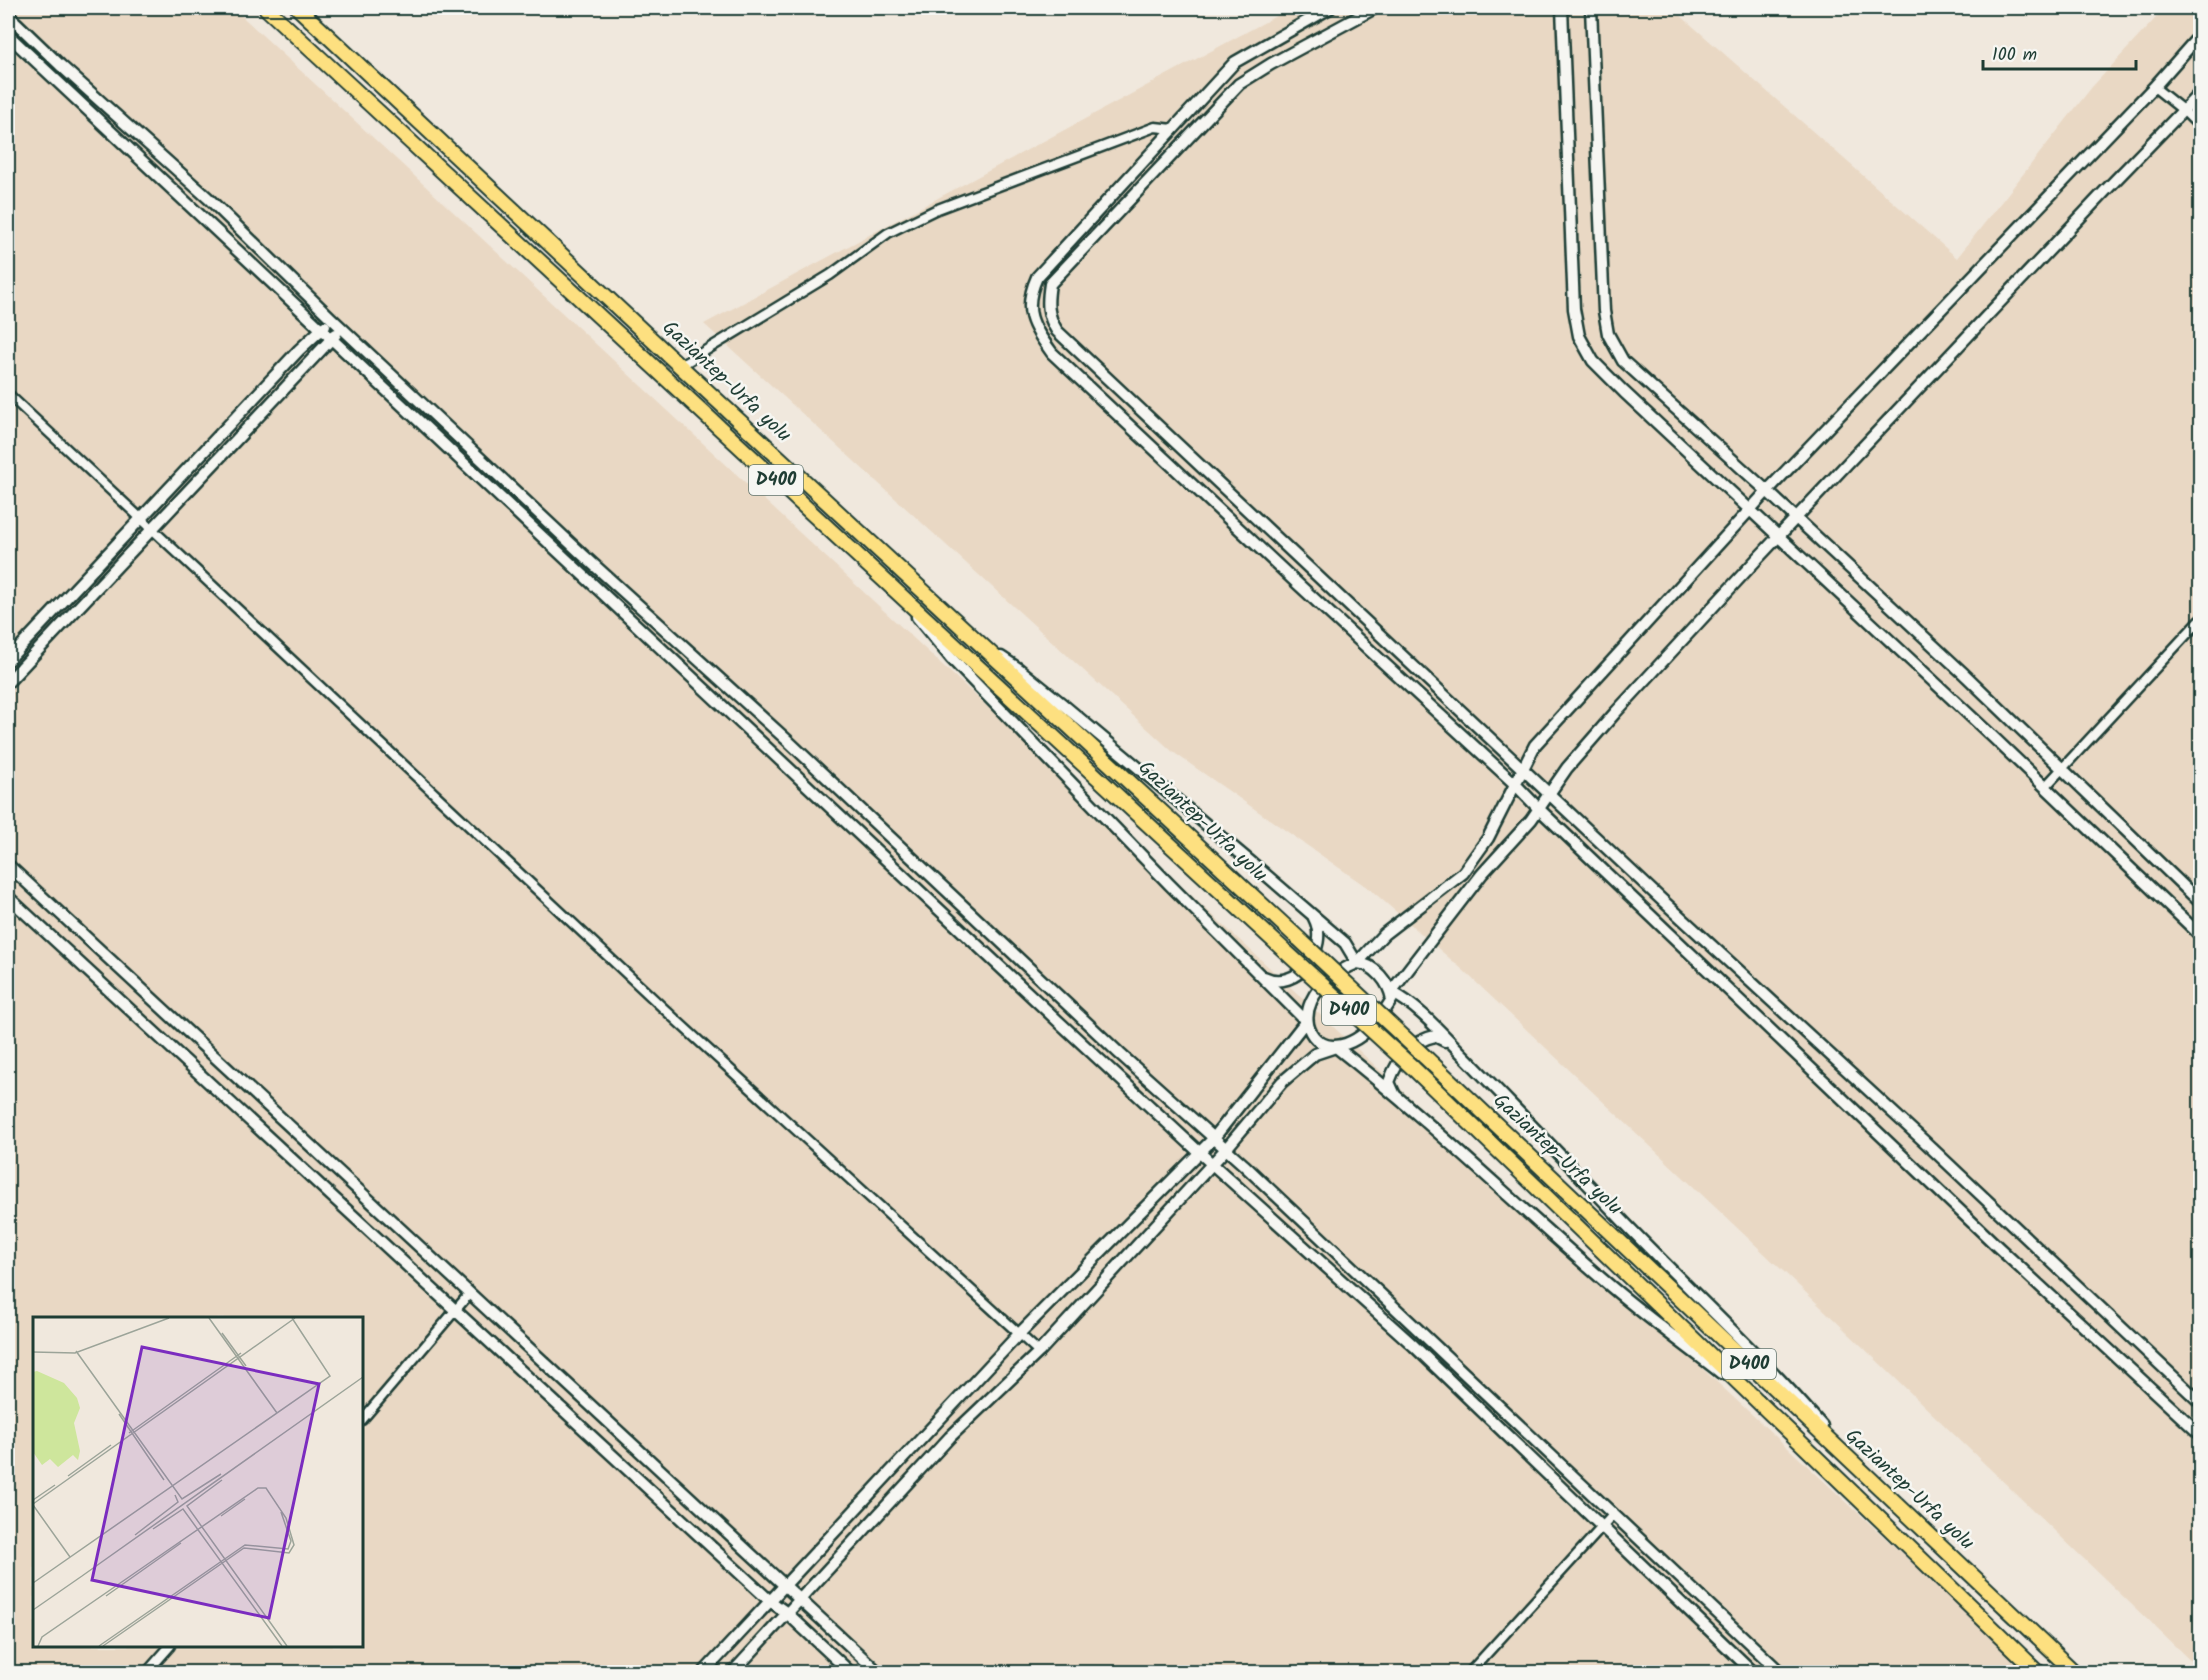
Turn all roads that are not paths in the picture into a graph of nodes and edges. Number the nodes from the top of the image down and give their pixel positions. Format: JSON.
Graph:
{"nodes":[{"id":1,"x":266,"y":8,"type":"edge"},
{"id":2,"x":298,"y":8,"type":"edge"},
{"id":3,"x":1330,"y":8,"type":"edge"},
{"id":4,"x":1374,"y":8,"type":"edge"},
{"id":5,"x":1562,"y":8,"type":"edge"},
{"id":6,"x":1590,"y":8,"type":"edge"},
{"id":7,"x":8,"y":15,"type":"edge"},
{"id":8,"x":8,"y":35,"type":"edge"},
{"id":9,"x":2200,"y":35,"type":"edge"},
{"id":10,"x":2154,"y":87,"type":"junction"},
{"id":11,"x":2200,"y":93,"type":"edge"},
{"id":12,"x":2184,"y":111,"type":"junction"},
{"id":13,"x":2200,"y":127,"type":"edge"},
{"id":14,"x":1173,"y":129,"type":"junction"},
{"id":15,"x":331,"y":318,"type":"junction"},
{"id":16,"x":343,"y":328,"type":"junction"},
{"id":17,"x":322,"y":329,"type":"junction"},
{"id":18,"x":332,"y":338,"type":"junction"},
{"id":19,"x":680,"y":366,"type":"junction"},
{"id":20,"x":8,"y":394,"type":"edge"},
{"id":21,"x":1767,"y":491,"type":"junction"},
{"id":22,"x":1749,"y":510,"type":"junction"},
{"id":23,"x":141,"y":518,"type":"junction"},
{"id":24,"x":1796,"y":519,"type":"junction"},
{"id":25,"x":152,"y":528,"type":"junction"},
{"id":26,"x":1778,"y":537,"type":"junction"},
{"id":27,"x":892,"y":587,"type":"junction"},
{"id":28,"x":2200,"y":620,"type":"edge"},
{"id":29,"x":980,"y":644,"type":"junction"},
{"id":30,"x":8,"y":660,"type":"edge"},
{"id":31,"x":8,"y":682,"type":"edge"},
{"id":32,"x":1523,"y":769,"type":"junction"},
{"id":33,"x":2062,"y":770,"type":"junction"},
{"id":34,"x":1515,"y":784,"type":"junction"},
{"id":35,"x":2045,"y":787,"type":"junction"},
{"id":36,"x":1549,"y":794,"type":"junction"},
{"id":37,"x":1539,"y":809,"type":"junction"},
{"id":38,"x":8,"y":865,"type":"edge"},
{"id":39,"x":8,"y":897,"type":"edge"},
{"id":40,"x":2200,"y":902,"type":"edge"},
{"id":41,"x":1312,"y":914,"type":"junction"},
{"id":42,"x":2200,"y":935,"type":"edge"},
{"id":43,"x":1357,"y":963,"type":"junction"},
{"id":44,"x":1261,"y":976,"type":"junction"},
{"id":45,"x":1391,"y":992,"type":"junction"},
{"id":46,"x":1306,"y":1021,"type":"junction"},
{"id":47,"x":1336,"y":1047,"type":"junction"},
{"id":48,"x":1455,"y":1047,"type":"junction"},
{"id":49,"x":1394,"y":1095,"type":"junction"},
{"id":50,"x":1213,"y":1139,"type":"junction"},
{"id":51,"x":1225,"y":1150,"type":"junction"},
{"id":52,"x":1200,"y":1153,"type":"junction"},
{"id":53,"x":1213,"y":1163,"type":"junction"},
{"id":54,"x":470,"y":1293,"type":"junction"},
{"id":55,"x":455,"y":1310,"type":"junction"},
{"id":56,"x":1018,"y":1335,"type":"junction"},
{"id":57,"x":1039,"y":1352,"type":"junction"},
{"id":58,"x":1751,"y":1395,"type":"junction"},
{"id":59,"x":2200,"y":1402,"type":"edge"},
{"id":60,"x":363,"y":1419,"type":"edge"},
{"id":61,"x":2200,"y":1434,"type":"edge"},
{"id":62,"x":1860,"y":1470,"type":"junction"},
{"id":63,"x":1614,"y":1515,"type":"junction"},
{"id":64,"x":1603,"y":1527,"type":"junction"},
{"id":65,"x":784,"y":1586,"type":"junction"},
{"id":66,"x":799,"y":1600,"type":"junction"},
{"id":67,"x":770,"y":1601,"type":"junction"},
{"id":68,"x":787,"y":1613,"type":"junction"},
{"id":69,"x":169,"y":1647,"type":"edge"},
{"id":70,"x":147,"y":1672,"type":"edge"},
{"id":71,"x":704,"y":1672,"type":"edge"},
{"id":72,"x":733,"y":1672,"type":"edge"},
{"id":73,"x":850,"y":1672,"type":"edge"},
{"id":74,"x":878,"y":1672,"type":"edge"},
{"id":75,"x":1470,"y":1672,"type":"edge"},
{"id":76,"x":1753,"y":1672,"type":"edge"},
{"id":77,"x":1780,"y":1672,"type":"edge"},
{"id":78,"x":2038,"y":1672,"type":"edge"},
{"id":79,"x":2074,"y":1672,"type":"edge"}],
"edges":[{"from":1,"to":27,"type":"highway","name":"Gaziantep-Urfa yolu","number":"D400"},
{"from":2,"to":19,"type":"highway","name":"Gaziantep-Urfa yolu","number":"D400"},
{"from":3,"to":14,"type":"street"},
{"from":4,"to":32,"type":"street"},
{"from":5,"to":22,"type":"street"},
{"from":6,"to":21,"type":"street"},
{"from":7,"to":15,"type":"street"},
{"from":8,"to":17,"type":"street"},
{"from":9,"to":10,"type":"street"},
{"from":10,"to":12,"type":"street"},
{"from":10,"to":21,"type":"street"},
{"from":11,"to":12,"type":"street"},
{"from":12,"to":13,"type":"street"},
{"from":12,"to":24,"type":"street"},
{"from":14,"to":19,"type":"street"},
{"from":14,"to":34,"type":"street"},
{"from":15,"to":16,"type":"street"},
{"from":15,"to":17,"type":"street"},
{"from":16,"to":18,"type":"street"},
{"from":16,"to":50,"type":"street"},
{"from":17,"to":18,"type":"street"},
{"from":17,"to":23,"type":"street"},
{"from":18,"to":25,"type":"street"},
{"from":18,"to":52,"type":"street"},
{"from":19,"to":29,"type":"highway","name":"Gaziantep-Urfa yolu","number":"D400"},
{"from":20,"to":23,"type":"street"},
{"from":21,"to":22,"type":"street"},
{"from":21,"to":24,"type":"street"},
{"from":22,"to":26,"type":"street"},
{"from":22,"to":32,"type":"street"},
{"from":23,"to":25,"type":"street"},
{"from":23,"to":30,"type":"street"},
{"from":24,"to":26,"type":"street"},
{"from":24,"to":33,"type":"street"},
{"from":25,"to":31,"type":"street"},
{"from":25,"to":56,"type":"street"},
{"from":26,"to":35,"type":"street"},
{"from":26,"to":36,"type":"street"},
{"from":27,"to":44,"type":"street"},
{"from":27,"to":58,"type":"highway","name":"Gaziantep-Urfa yolu","number":"D400","bridge":true},
{"from":28,"to":33,"type":"street"},
{"from":29,"to":41,"type":"street"},
{"from":29,"to":62,"type":"highway","name":"Gaziantep-Urfa yolu","number":"D400","bridge":true},
{"from":32,"to":34,"type":"street"},
{"from":32,"to":36,"type":"street"},
{"from":33,"to":35,"type":"street"},
{"from":33,"to":40,"type":"street"},
{"from":34,"to":37,"type":"street"},
{"from":34,"to":43,"type":"street"},
{"from":35,"to":42,"type":"street"},
{"from":36,"to":37,"type":"street"},
{"from":36,"to":59,"type":"street"},
{"from":37,"to":45,"type":"street"},
{"from":37,"to":61,"type":"street"},
{"from":38,"to":54,"type":"street"},
{"from":39,"to":55,"type":"street"},
{"from":41,"to":43,"type":"street"},
{"from":41,"to":44,"type":"street"},
{"from":43,"to":45,"type":"street"},
{"from":43,"to":46,"type":"street"},
{"from":44,"to":46,"type":"street"},
{"from":45,"to":47,"type":"street"},
{"from":45,"to":48,"type":"street"},
{"from":46,"to":47,"type":"street"},
{"from":46,"to":50,"type":"street"},
{"from":47,"to":49,"type":"street"},
{"from":47,"to":51,"type":"street"},
{"from":48,"to":49,"type":"street"},
{"from":48,"to":62,"type":"street"},
{"from":49,"to":58,"type":"street"},
{"from":50,"to":51,"type":"street"},
{"from":50,"to":52,"type":"street"},
{"from":51,"to":53,"type":"street"},
{"from":51,"to":63,"type":"street"},
{"from":52,"to":53,"type":"street"},
{"from":52,"to":56,"type":"street"},
{"from":53,"to":57,"type":"street"},
{"from":53,"to":64,"type":"street"},
{"from":54,"to":55,"type":"street"},
{"from":54,"to":65,"type":"street"},
{"from":55,"to":60,"type":"street"},
{"from":55,"to":67,"type":"street"},
{"from":56,"to":57,"type":"street"},
{"from":56,"to":65,"type":"street"},
{"from":57,"to":66,"type":"street"},
{"from":58,"to":78,"type":"highway","name":"Gaziantep-Urfa yolu","number":"D400"},
{"from":62,"to":79,"type":"highway","name":"Gaziantep-Urfa yolu","number":"D400"},
{"from":63,"to":64,"type":"street"},
{"from":63,"to":77,"type":"street"},
{"from":64,"to":75,"type":"street"},
{"from":64,"to":76,"type":"street"},
{"from":65,"to":66,"type":"street"},
{"from":65,"to":67,"type":"street"},
{"from":66,"to":68,"type":"street"},
{"from":66,"to":74,"type":"street"},
{"from":67,"to":68,"type":"street"},
{"from":67,"to":71,"type":"street"},
{"from":68,"to":72,"type":"street"},
{"from":68,"to":73,"type":"street"},
{"from":69,"to":70,"type":"street"}]}
